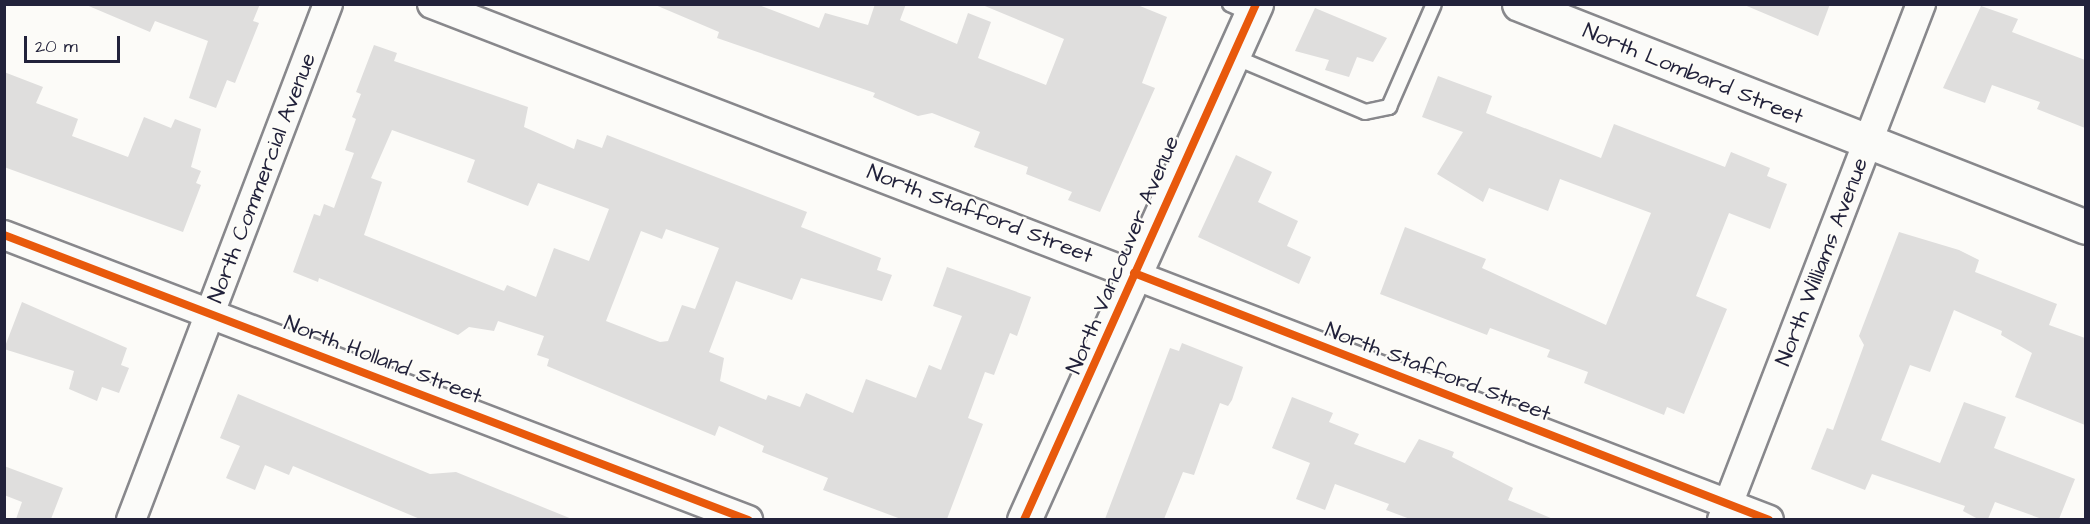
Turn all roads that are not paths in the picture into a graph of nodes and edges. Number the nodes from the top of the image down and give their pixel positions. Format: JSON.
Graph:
{"nodes":[{"id":1,"x":328,"y":4,"type":"edge"},
{"id":2,"x":432,"y":4,"type":"edge"},
{"id":3,"x":1434,"y":4,"type":"edge"},
{"id":4,"x":1519,"y":4,"type":"edge"},
{"id":5,"x":1921,"y":4,"type":"edge"},
{"id":6,"x":1246,"y":8,"type":"edge"},
{"id":7,"x":1232,"y":56,"type":"junction"},
{"id":8,"x":1868,"y":143,"type":"junction"},
{"id":9,"x":2085,"y":227,"type":"edge"},
{"id":10,"x":4,"y":235,"type":"edge"},
{"id":11,"x":1134,"y":273,"type":"junction"},
{"id":12,"x":210,"y":313,"type":"junction"},
{"id":13,"x":1725,"y":512,"type":"edge"},
{"id":14,"x":131,"y":519,"type":"edge"},
{"id":15,"x":748,"y":519,"type":"edge"},
{"id":16,"x":1024,"y":519,"type":"edge"},
{"id":17,"x":1769,"y":519,"type":"edge"}],
"edges":[{"from":1,"to":12,"type":"street","name":"North Commercial Avenue"},
{"from":2,"to":11,"type":"street","name":"North Stafford Street"},
{"from":3,"to":7,"type":"lane"},
{"from":4,"to":8,"type":"main road","name":"North Lombard Street"},
{"from":5,"to":8,"type":"street","name":"North Williams Avenue"},
{"from":6,"to":7,"type":"main road","name":"North Vancouver Avenue"},
{"from":7,"to":11,"type":"main road","name":"North Vancouver Avenue"},
{"from":8,"to":9,"type":"main road","name":"North Lombard Street"},
{"from":8,"to":13,"type":"street","name":"North Williams Avenue"},
{"from":10,"to":12,"type":"street","name":"North Holland Street"},
{"from":11,"to":13,"type":"street","name":"North Stafford Street"},
{"from":11,"to":16,"type":"main road","name":"North Vancouver Avenue"},
{"from":12,"to":14,"type":"street","name":"North Commercial Avenue"},
{"from":12,"to":15,"type":"street","name":"North Holland Street"},
{"from":13,"to":17,"type":"street","name":"North Stafford Street"}]}
